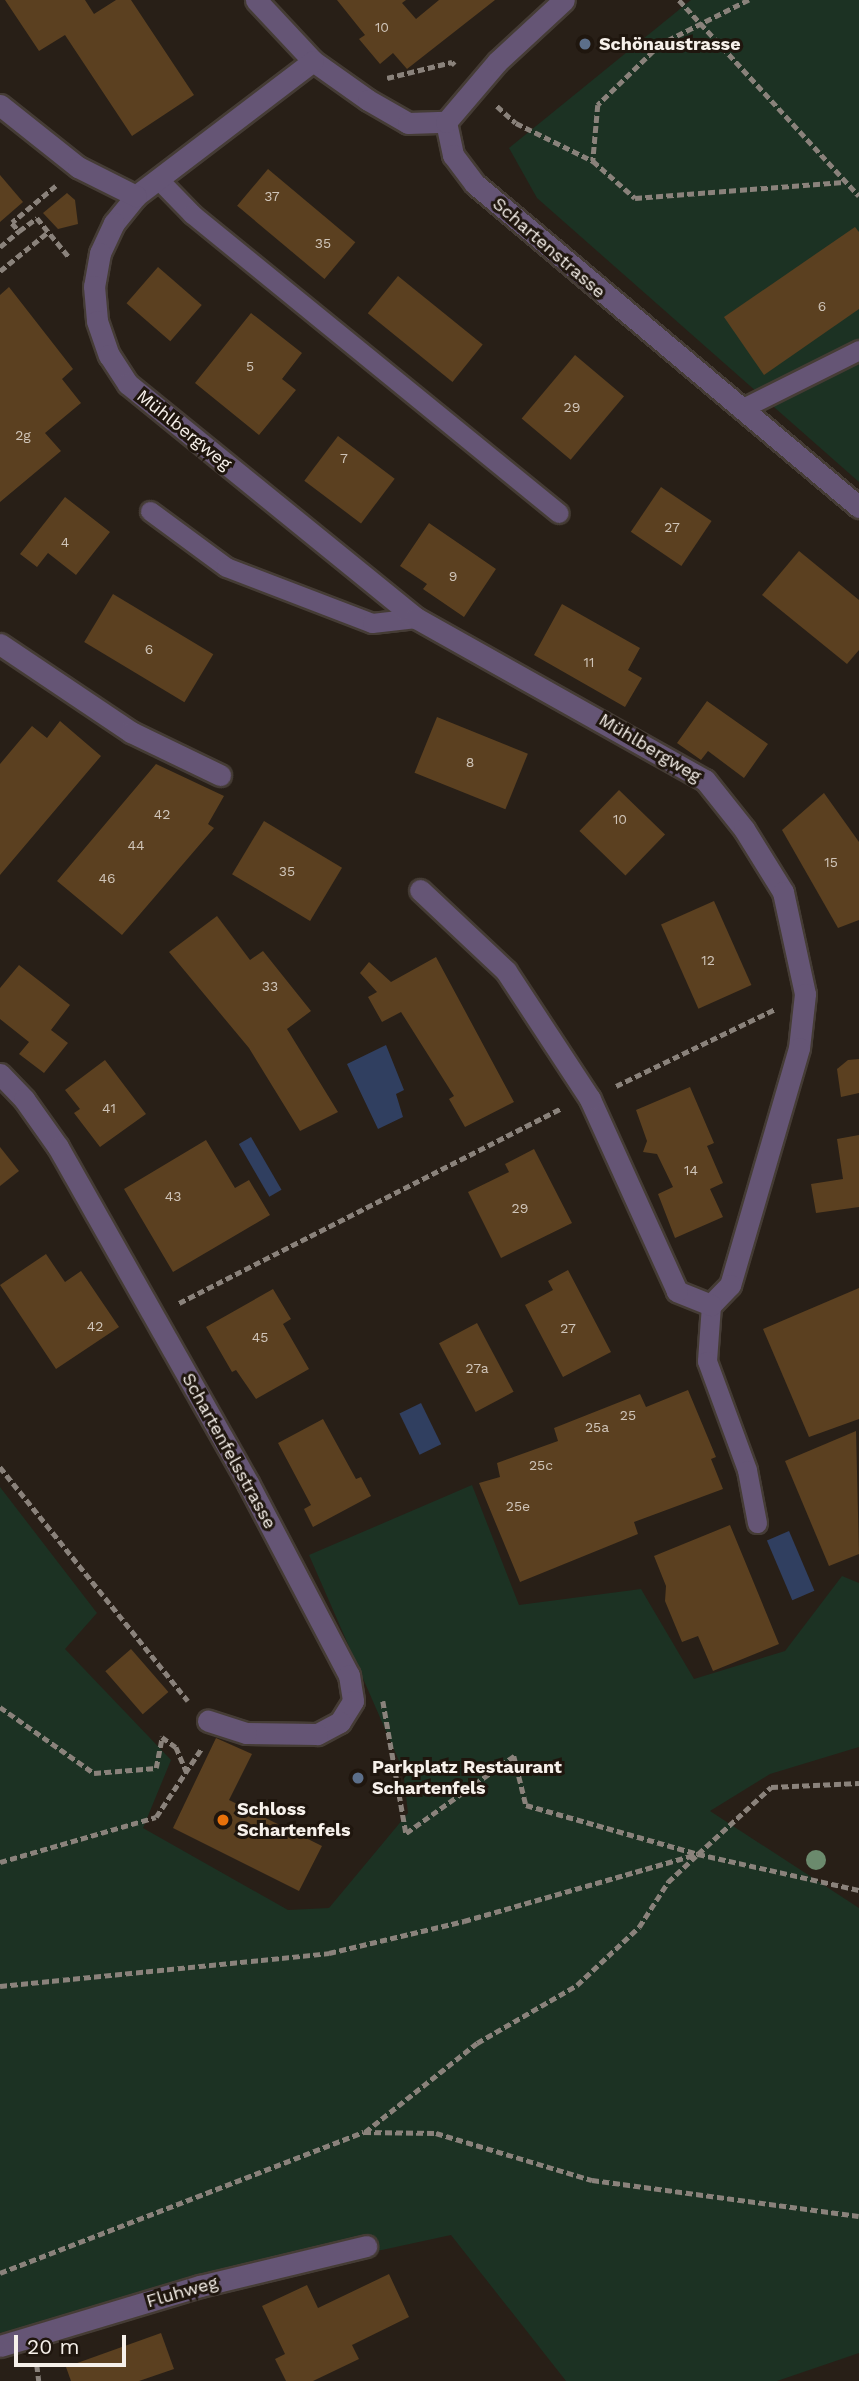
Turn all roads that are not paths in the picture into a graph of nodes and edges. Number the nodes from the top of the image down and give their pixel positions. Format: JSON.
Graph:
{"nodes":[{"id":1,"x":256,"y":0,"type":"edge"},
{"id":2,"x":564,"y":0,"type":"edge"},
{"id":3,"x":313,"y":61,"type":"junction"},
{"id":4,"x":0,"y":105,"type":"edge"},
{"id":5,"x":446,"y":122,"type":"junction"},
{"id":6,"x":158,"y":179,"type":"junction"},
{"id":7,"x":136,"y":196,"type":"junction"},
{"id":8,"x":859,"y":350,"type":"edge"},
{"id":9,"x":741,"y":409,"type":"junction"},
{"id":10,"x":859,"y":507,"type":"edge"},
{"id":11,"x":150,"y":510,"type":"dead end"},
{"id":12,"x":558,"y":513,"type":"dead end"},
{"id":13,"x":416,"y":618,"type":"junction"},
{"id":14,"x":0,"y":644,"type":"edge"},
{"id":15,"x":220,"y":775,"type":"dead end"},
{"id":16,"x":420,"y":890,"type":"dead end"},
{"id":17,"x":0,"y":1074,"type":"edge"},
{"id":18,"x":711,"y":1305,"type":"junction"},
{"id":19,"x":757,"y":1523,"type":"dead end"},
{"id":20,"x":208,"y":1721,"type":"road end"},
{"id":21,"x":366,"y":2246,"type":"dead end"},
{"id":22,"x":0,"y":2346,"type":"edge"}],
"edges":[{"from":1,"to":3,"type":"street"},
{"from":2,"to":5,"type":"street"},
{"from":3,"to":5,"type":"street"},
{"from":3,"to":6,"type":"street","name":"Mühlbergweg"},
{"from":4,"to":7,"type":"street"},
{"from":5,"to":9,"type":"street","name":"Schartenstrasse"},
{"from":6,"to":7,"type":"street","name":"Mühlbergweg"},
{"from":6,"to":12,"type":"lane"},
{"from":7,"to":13,"type":"street","name":"Mühlbergweg"},
{"from":8,"to":9,"type":"lane"},
{"from":9,"to":10,"type":"street","name":"Schartenstrasse"},
{"from":11,"to":13,"type":"lane"},
{"from":13,"to":18,"type":"street","name":"Mühlbergweg"},
{"from":14,"to":15,"type":"street"},
{"from":16,"to":18,"type":"street"},
{"from":17,"to":20,"type":"street","name":"Schartenfelsstrasse"},
{"from":18,"to":19,"type":"lane"},
{"from":21,"to":22,"type":"street","name":"Fluhweg"}]}
